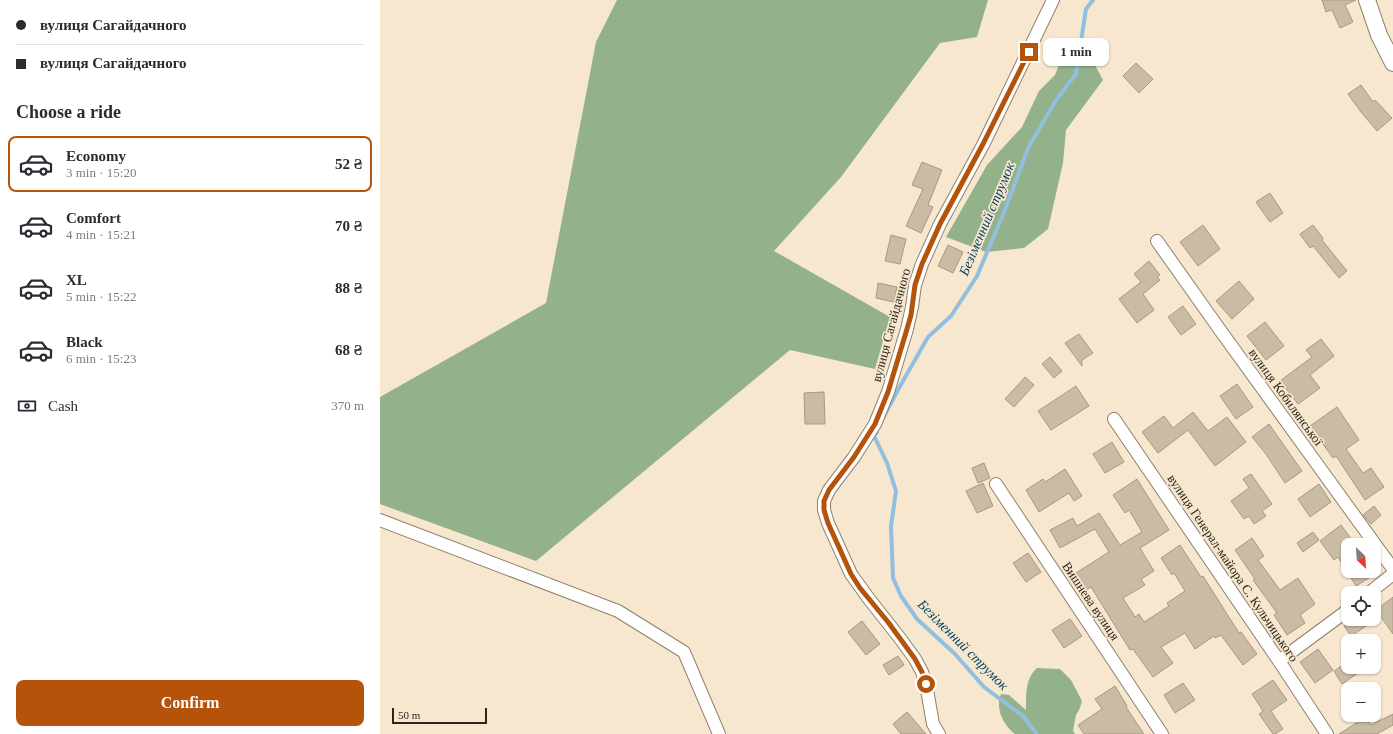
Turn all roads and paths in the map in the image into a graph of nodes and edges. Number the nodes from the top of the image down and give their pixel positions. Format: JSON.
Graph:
{"nodes":[{"id":1,"x":1053,"y":0,"type":"edge"},
{"id":2,"x":1367,"y":0,"type":"edge"},
{"id":3,"x":1393,"y":63,"type":"edge"},
{"id":4,"x":1157,"y":241,"type":"dead end"},
{"id":5,"x":1114,"y":419,"type":"dead end"},
{"id":6,"x":996,"y":484,"type":"dead end"},
{"id":7,"x":380,"y":520,"type":"edge"},
{"id":8,"x":1393,"y":569,"type":"edge"},
{"id":9,"x":1393,"y":574,"type":"edge"},
{"id":10,"x":1378,"y":586,"type":"edge"},
{"id":11,"x":1341,"y":615,"type":"edge"},
{"id":12,"x":1280,"y":661,"type":"junction"},
{"id":13,"x":719,"y":734,"type":"edge"},
{"id":14,"x":939,"y":734,"type":"edge"},
{"id":15,"x":1162,"y":734,"type":"edge"},
{"id":16,"x":1327,"y":734,"type":"edge"}],
"edges":[{"from":1,"to":14,"type":"street","name":"вулиця Сагайдачного"},
{"from":2,"to":3,"type":"street"},
{"from":4,"to":8,"type":"street","name":"вулиця Кобилянської"},
{"from":5,"to":12,"type":"street","name":"вулиця Генерал-майора С. Кульчицького"},
{"from":6,"to":15,"type":"street","name":"Вишнева вулиця"},
{"from":7,"to":13,"type":"street"},
{"from":9,"to":10,"type":"street"},
{"from":11,"to":12,"type":"street"},
{"from":12,"to":16,"type":"street","name":"вулиця Генерал-майора С. Кульчицького"}]}
